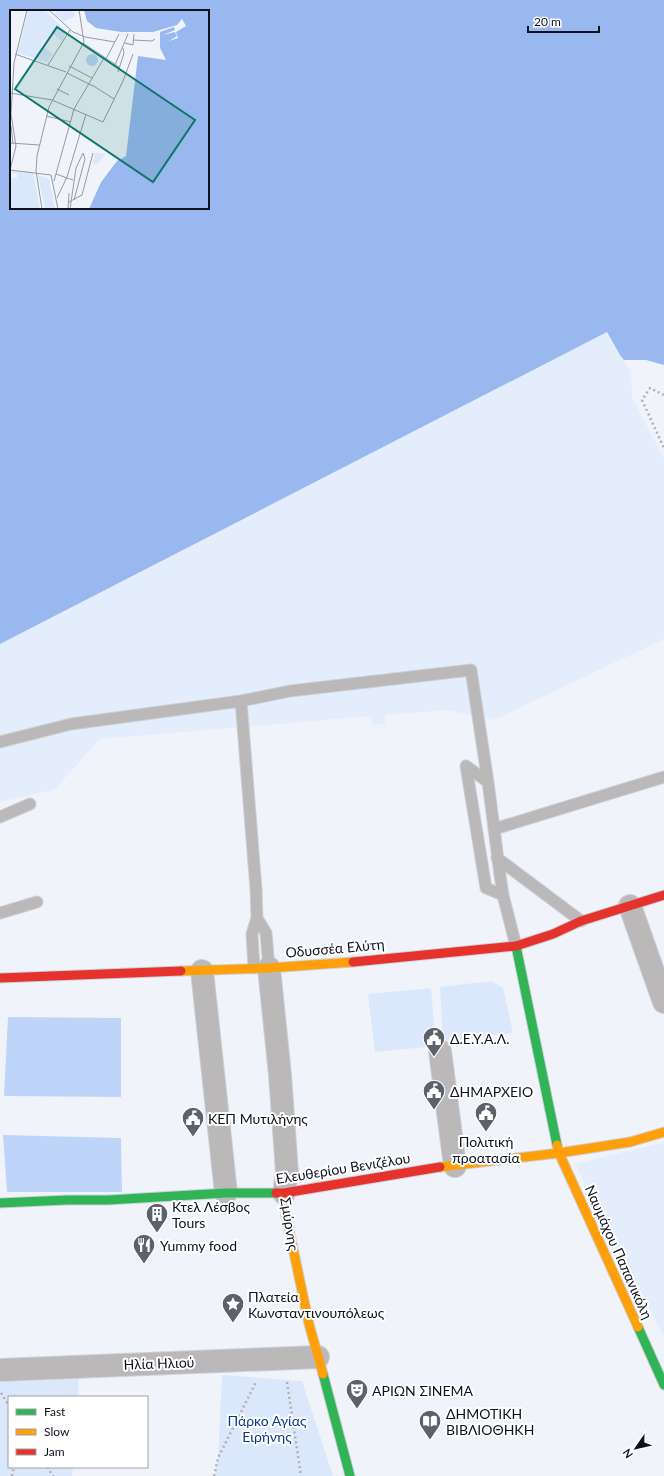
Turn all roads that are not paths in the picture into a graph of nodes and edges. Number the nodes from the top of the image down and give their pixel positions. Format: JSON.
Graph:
{"nodes":[{"id":1,"x":241,"y":701,"type":"junction"},
{"id":2,"x":0,"y":742,"type":"edge"},
{"id":3,"x":664,"y":777,"type":"edge"},
{"id":4,"x":488,"y":782,"type":"junction"},
{"id":5,"x":30,"y":804,"type":"dead end"},
{"id":6,"x":0,"y":817,"type":"edge"},
{"id":7,"x":494,"y":829,"type":"junction"},
{"id":8,"x":497,"y":858,"type":"junction"},
{"id":9,"x":503,"y":895,"type":"junction"},
{"id":10,"x":664,"y":895,"type":"edge"},
{"id":11,"x":37,"y":902,"type":"dead end"},
{"id":12,"x":630,"y":906,"type":"junction"},
{"id":13,"x":0,"y":913,"type":"edge"},
{"id":14,"x":581,"y":920,"type":"junction"},
{"id":15,"x":516,"y":946,"type":"junction"},
{"id":16,"x":262,"y":968,"type":"junction"},
{"id":17,"x":202,"y":971,"type":"junction"},
{"id":18,"x":0,"y":978,"type":"edge"},
{"id":19,"x":664,"y":1002,"type":"edge"},
{"id":20,"x":440,"y":1051,"type":"dead end"},
{"id":21,"x":664,"y":1132,"type":"edge"},
{"id":22,"x":559,"y":1153,"type":"junction"},
{"id":23,"x":455,"y":1166,"type":"junction"},
{"id":24,"x":226,"y":1193,"type":"junction"},
{"id":25,"x":284,"y":1193,"type":"junction"},
{"id":26,"x":0,"y":1203,"type":"edge"},
{"id":27,"x":318,"y":1357,"type":"junction"},
{"id":28,"x":0,"y":1370,"type":"edge"},
{"id":29,"x":664,"y":1385,"type":"edge"},
{"id":30,"x":350,"y":1476,"type":"edge"}],
"edges":[{"from":1,"to":2,"type":"lane"},
{"from":1,"to":4,"type":"lane"},
{"from":1,"to":16,"type":"lane"},
{"from":3,"to":7,"type":"lane"},
{"from":4,"to":7,"type":"lane"},
{"from":4,"to":9,"type":"lane"},
{"from":5,"to":6,"type":"lane"},
{"from":7,"to":8,"type":"lane"},
{"from":8,"to":9,"type":"lane"},
{"from":8,"to":14,"type":"lane"},
{"from":9,"to":15,"type":"lane"},
{"from":10,"to":12,"type":"street","name":"Οδυσσέα Ελύτη"},
{"from":11,"to":13,"type":"lane"},
{"from":12,"to":14,"type":"street","name":"Οδυσσέα Ελύτη"},
{"from":12,"to":19,"type":"street"},
{"from":14,"to":15,"type":"street","name":"Οδυσσέα Ελύτη"},
{"from":15,"to":16,"type":"street","name":"Οδυσσέα Ελύτη"},
{"from":15,"to":22,"type":"street","name":"Ναυμάχου Παπανικόλη"},
{"from":16,"to":17,"type":"street","name":"Οδυσσέα Ελύτη"},
{"from":16,"to":25,"type":"street","name":"Σμύρνης"},
{"from":17,"to":18,"type":"street","name":"Οδυσσέα Ελύτη"},
{"from":17,"to":24,"type":"street"},
{"from":20,"to":23,"type":"street"},
{"from":21,"to":22,"type":"street","name":"Ελευθερίου Βενιζέλου"},
{"from":22,"to":23,"type":"street","name":"Ελευθερίου Βενιζέλου"},
{"from":22,"to":29,"type":"street","name":"Ναυμάχου Παπανικόλη"},
{"from":23,"to":25,"type":"street","name":"Ελευθερίου Βενιζέλου"},
{"from":24,"to":25,"type":"street","name":"Ελευθερίου Βενιζέλου"},
{"from":24,"to":26,"type":"street","name":"Ελευθερίου Βενιζέλου"},
{"from":25,"to":27,"type":"street","name":"Σμύρνης"},
{"from":27,"to":28,"type":"street","name":"Ηλία Ηλιού"},
{"from":27,"to":30,"type":"street","name":"Σμύρνης"}]}
